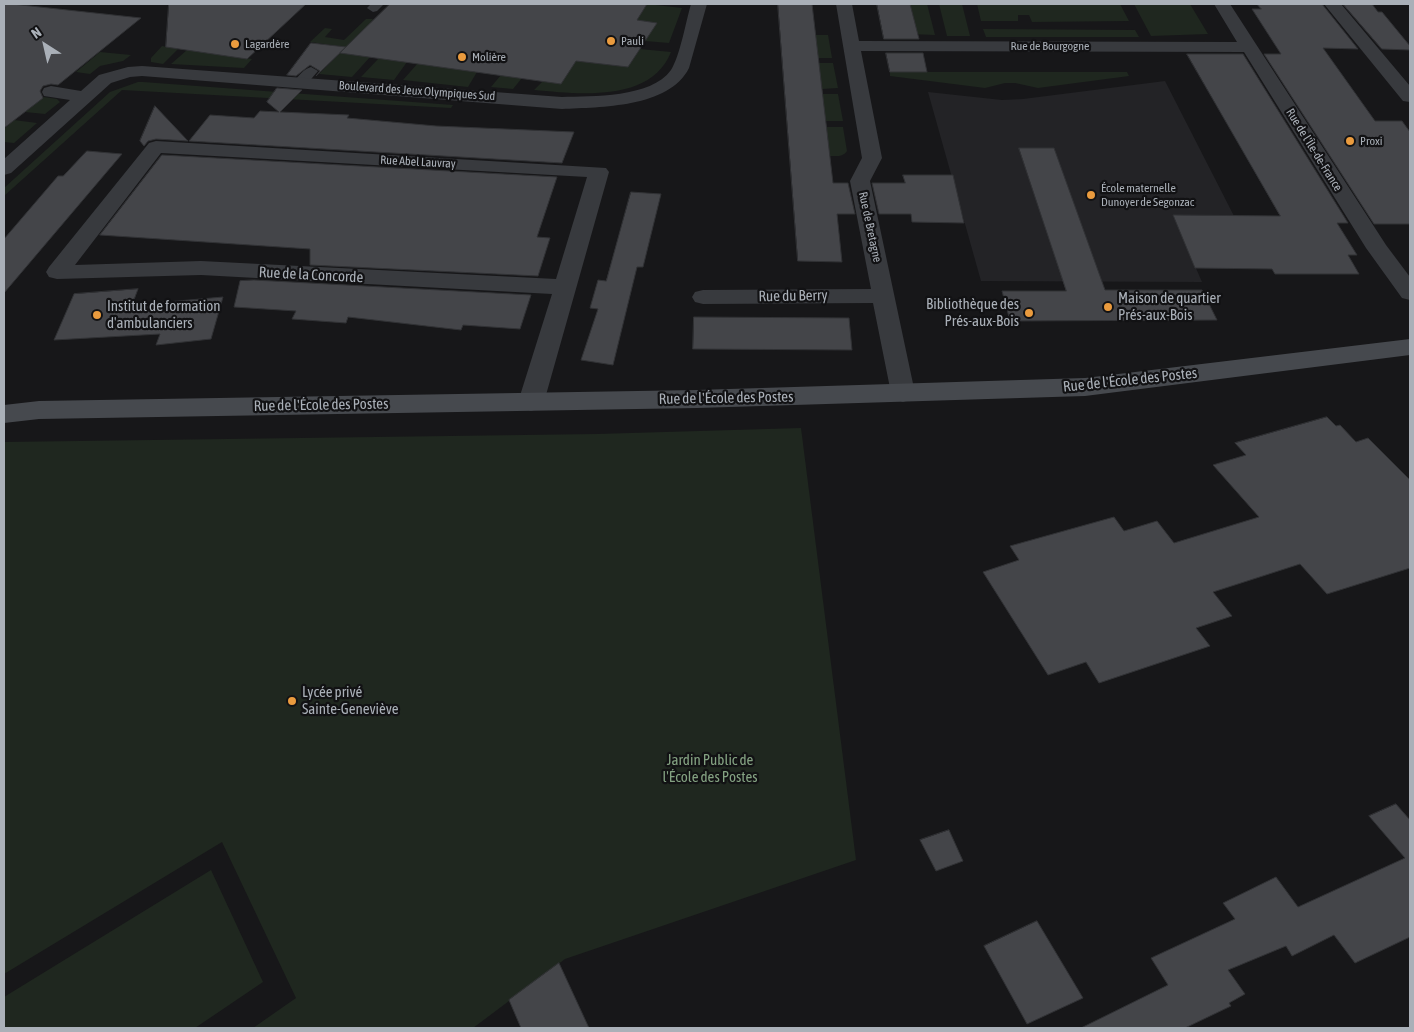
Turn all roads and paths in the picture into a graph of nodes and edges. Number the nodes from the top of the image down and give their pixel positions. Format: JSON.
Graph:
{"nodes":[{"id":1,"x":699,"y":4,"type":"edge"},
{"id":2,"x":844,"y":4,"type":"edge"},
{"id":3,"x":1222,"y":4,"type":"edge"},
{"id":4,"x":1332,"y":4,"type":"edge"},
{"id":5,"x":852,"y":46,"type":"junction"},
{"id":6,"x":1249,"y":47,"type":"junction"},
{"id":7,"x":1404,"y":82,"type":"edge"},
{"id":8,"x":51,"y":92,"type":"dead end"},
{"id":9,"x":1410,"y":96,"type":"edge"},
{"id":10,"x":86,"y":97,"type":"junction"},
{"id":11,"x":4,"y":168,"type":"edge"},
{"id":12,"x":57,"y":272,"type":"joint"},
{"id":13,"x":565,"y":287,"type":"junction"},
{"id":14,"x":1410,"y":293,"type":"edge"},
{"id":15,"x":884,"y":296,"type":"junction"},
{"id":16,"x":702,"y":297,"type":"dead end"},
{"id":17,"x":1410,"y":347,"type":"edge"},
{"id":18,"x":903,"y":393,"type":"junction"},
{"id":19,"x":531,"y":402,"type":"junction"},
{"id":20,"x":4,"y":406,"type":"edge"},
{"id":21,"x":39,"y":410,"type":"junction"},
{"id":22,"x":4,"y":414,"type":"edge"}],
"edges":[{"from":1,"to":10,"type":"street","name":"Boulevard des Jeux Olympiques Sud"},
{"from":2,"to":5,"type":"street","name":"Rue de Bretagne"},
{"from":3,"to":6,"type":"street","name":"Rue de l'Île-de-France"},
{"from":4,"to":7,"type":"street"},
{"from":5,"to":6,"type":"street","name":"Rue de Bourgogne"},
{"from":5,"to":15,"type":"street","name":"Rue de Bretagne"},
{"from":6,"to":14,"type":"street","name":"Rue de l'Île-de-France"},
{"from":7,"to":9,"type":"street"},
{"from":8,"to":10,"type":"street"},
{"from":10,"to":11,"type":"street","name":"Boulevard des Jeux Olympiques Sud"},
{"from":12,"to":13,"type":"street","name":"Rue de la Concorde"},
{"from":12,"to":13,"type":"street","name":"Rue Abel Lauvray"},
{"from":13,"to":19,"type":"street","name":"Rue Abel Lauvray"},
{"from":15,"to":16,"type":"street","name":"Rue du Berry"},
{"from":15,"to":18,"type":"street","name":"Rue de Bretagne"},
{"from":17,"to":18,"type":"main road","name":"Rue de l'École des Postes"},
{"from":18,"to":19,"type":"main road","name":"Rue de l'École des Postes"},
{"from":19,"to":21,"type":"main road","name":"Rue de l'École des Postes"},
{"from":20,"to":21,"type":"main road","name":"Rue de l'École des Postes"},
{"from":21,"to":22,"type":"main road","name":"Rue de l'École des Postes"}]}
